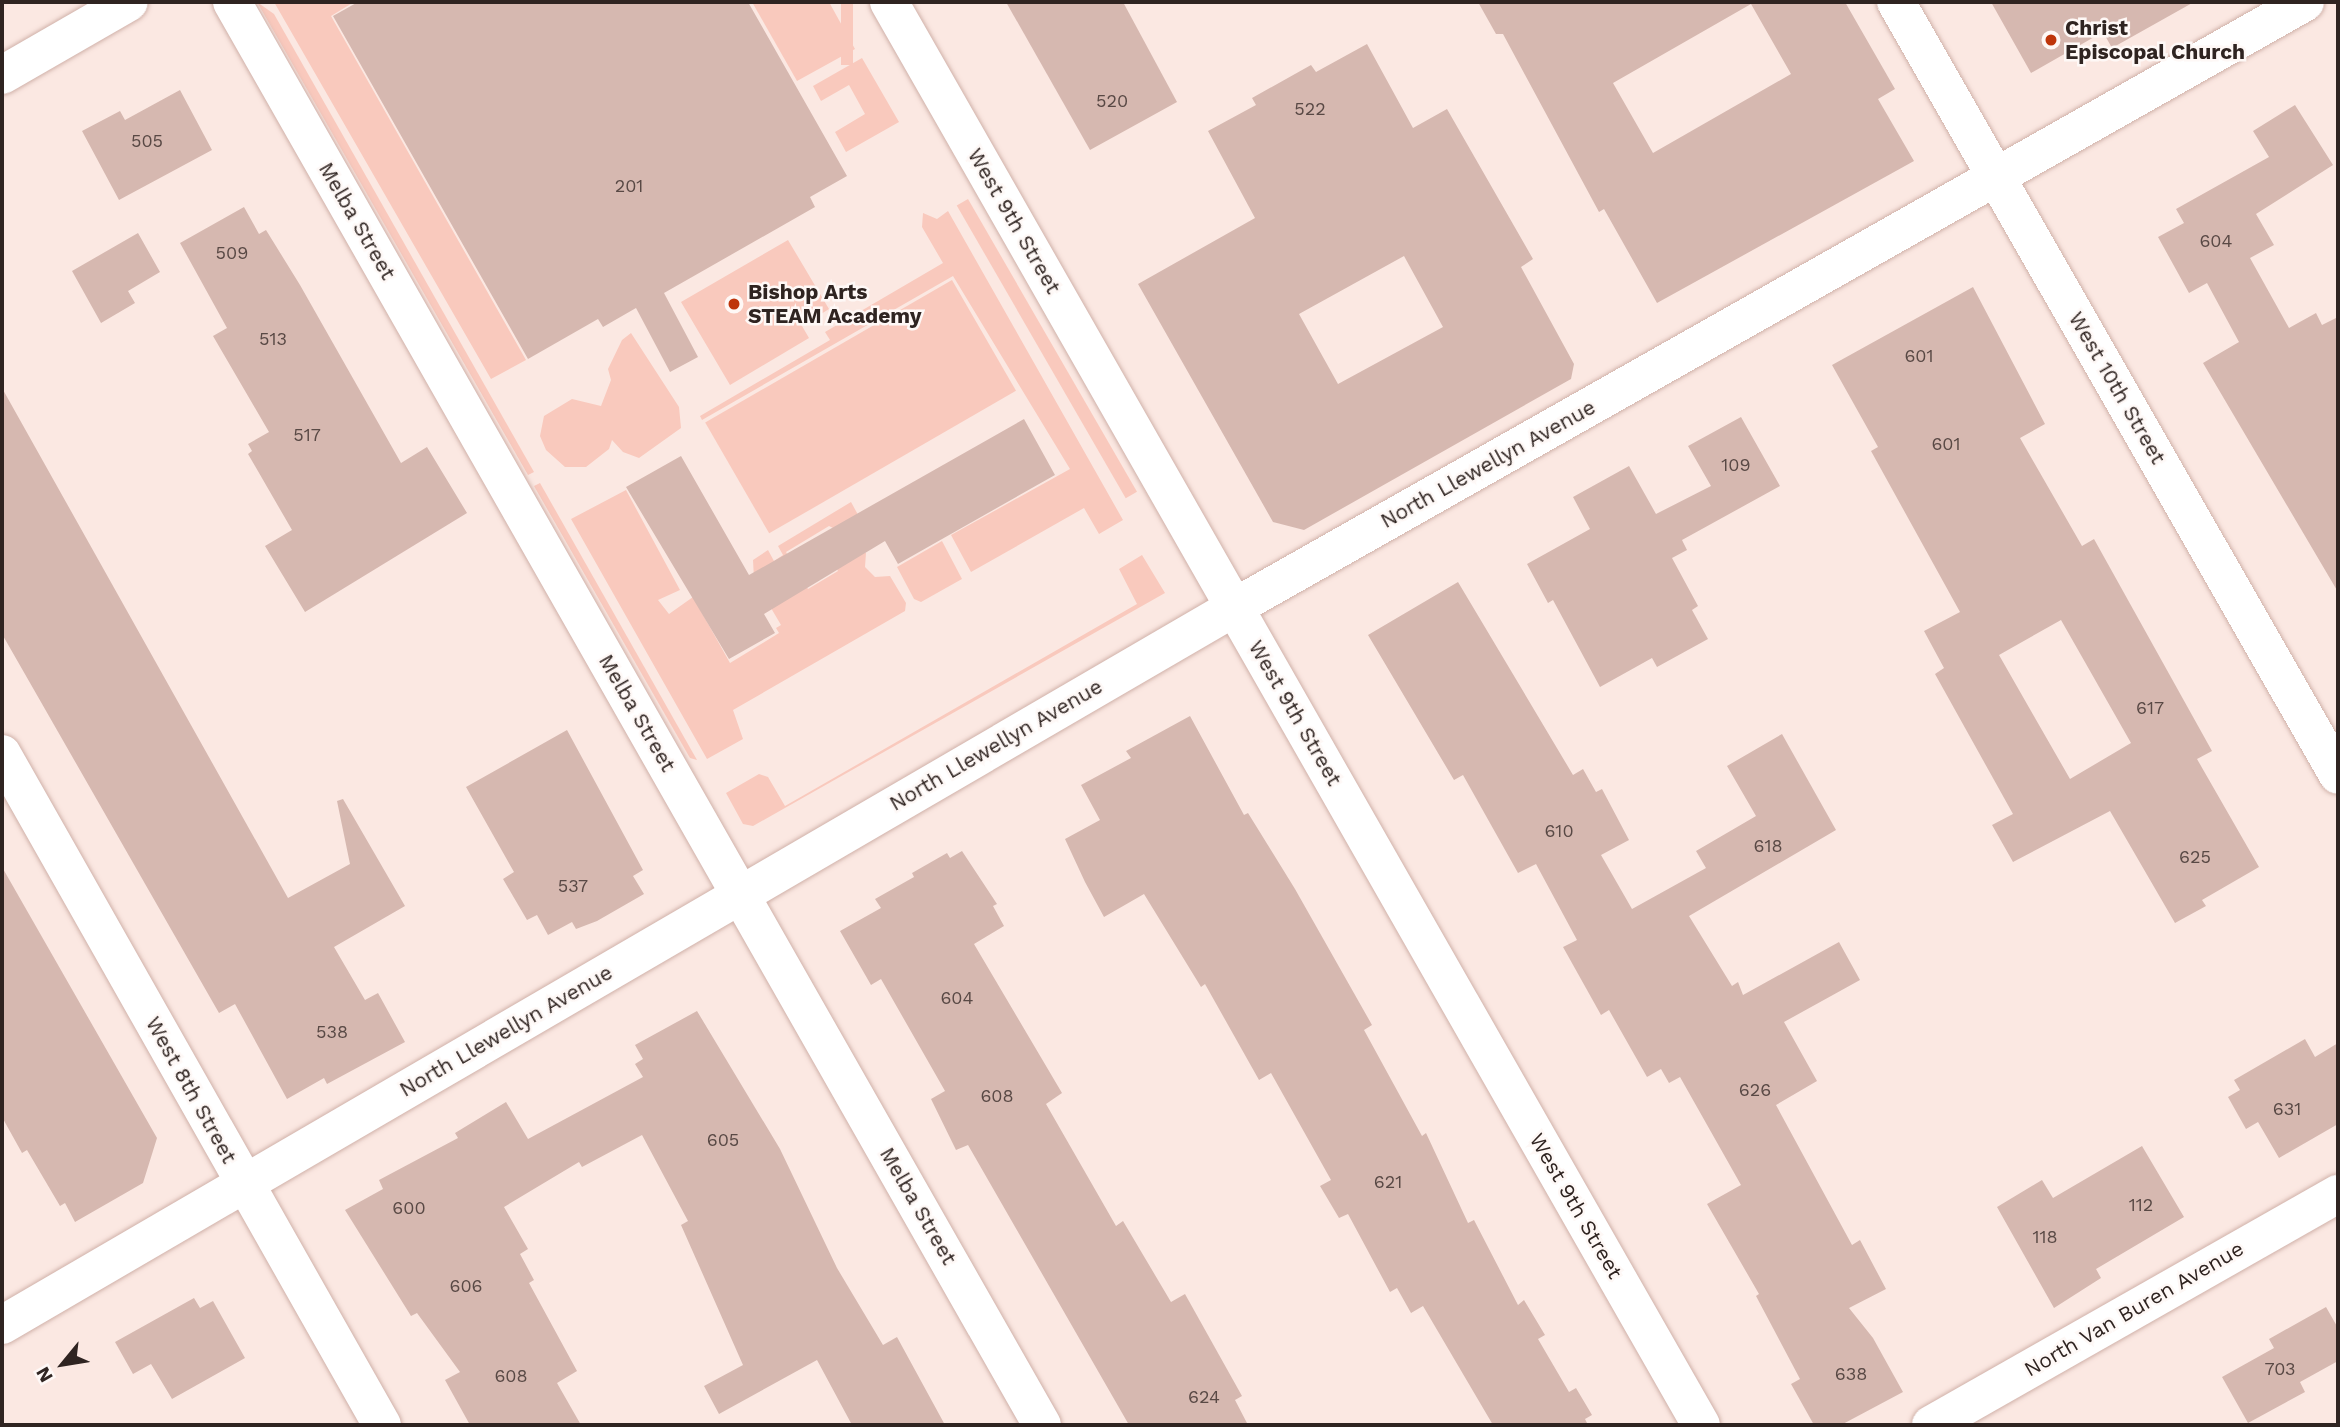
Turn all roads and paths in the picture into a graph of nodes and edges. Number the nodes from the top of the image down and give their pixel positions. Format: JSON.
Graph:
{"nodes":[{"id":1,"x":129,"y":2,"type":"edge"},
{"id":2,"x":232,"y":2,"type":"edge"},
{"id":3,"x":889,"y":2,"type":"edge"},
{"id":4,"x":1896,"y":2,"type":"edge"},
{"id":5,"x":2305,"y":2,"type":"edge"},
{"id":6,"x":2,"y":75,"type":"edge"},
{"id":7,"x":1997,"y":178,"type":"junction"},
{"id":8,"x":1235,"y":607,"type":"junction"},
{"id":9,"x":2,"y":754,"type":"edge"},
{"id":10,"x":2338,"y":775,"type":"edge"},
{"id":11,"x":742,"y":894,"type":"junction"},
{"id":12,"x":245,"y":1184,"type":"junction"},
{"id":13,"x":2338,"y":1194,"type":"edge"},
{"id":14,"x":2,"y":1325,"type":"edge"},
{"id":15,"x":382,"y":1425,"type":"edge"},
{"id":16,"x":1042,"y":1425,"type":"edge"},
{"id":17,"x":1701,"y":1425,"type":"edge"},
{"id":18,"x":1931,"y":1425,"type":"edge"}],
"edges":[{"from":1,"to":6,"type":"street"},
{"from":2,"to":11,"type":"street","name":"Melba Street"},
{"from":3,"to":8,"type":"street","name":"West 9th Street"},
{"from":4,"to":7,"type":"street","name":"West 10th Street"},
{"from":5,"to":7,"type":"street","name":"North Llewellyn Avenue"},
{"from":7,"to":8,"type":"street","name":"North Llewellyn Avenue"},
{"from":7,"to":10,"type":"street","name":"West 10th Street"},
{"from":8,"to":11,"type":"street","name":"North Llewellyn Avenue"},
{"from":8,"to":17,"type":"street","name":"West 9th Street"},
{"from":9,"to":12,"type":"street","name":"West 8th Street"},
{"from":11,"to":12,"type":"street","name":"North Llewellyn Avenue"},
{"from":11,"to":16,"type":"street","name":"Melba Street"},
{"from":12,"to":14,"type":"street","name":"North Llewellyn Avenue"},
{"from":12,"to":15,"type":"street","name":"West 8th Street"},
{"from":13,"to":18,"type":"street","name":"North Van Buren Avenue"}]}
